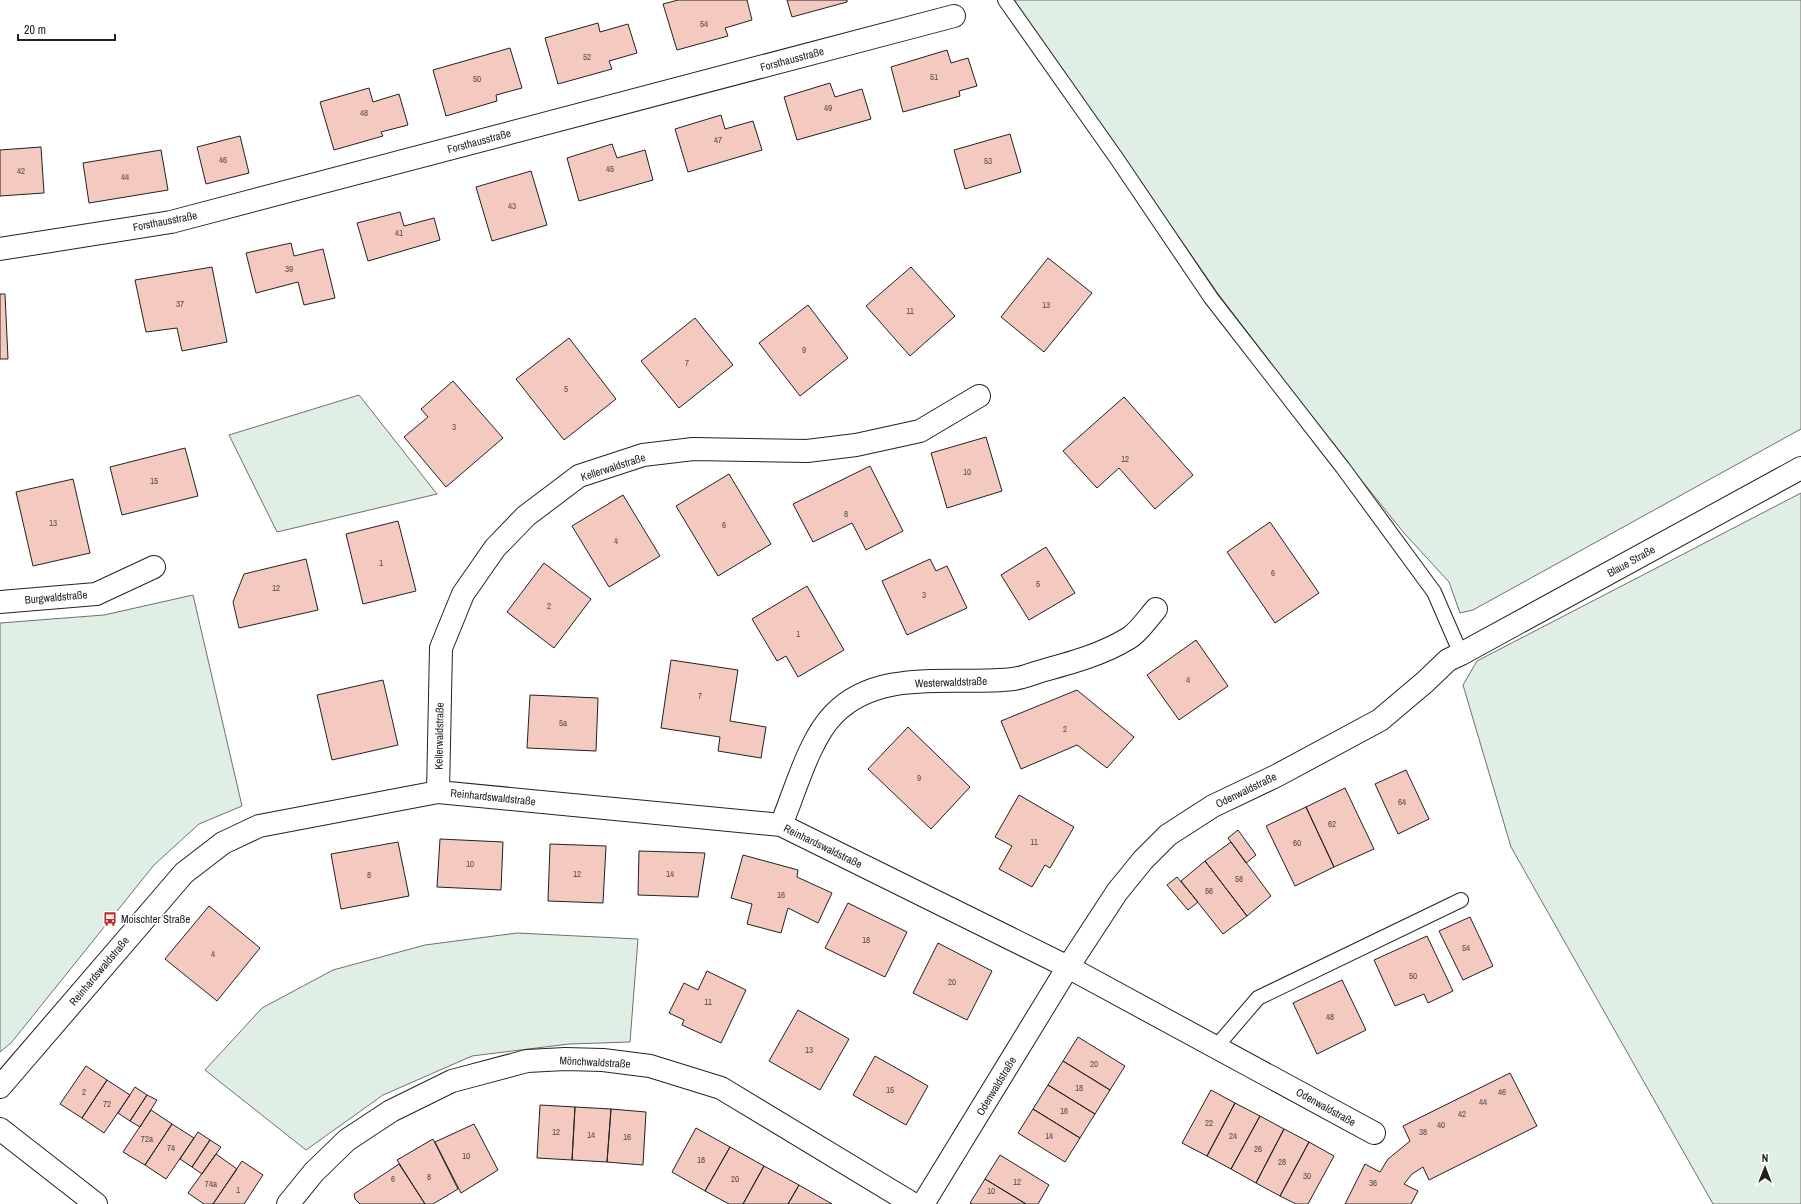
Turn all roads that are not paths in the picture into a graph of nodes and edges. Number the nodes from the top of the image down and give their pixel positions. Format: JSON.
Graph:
{"nodes":[{"id":1,"x":1005,"y":0,"type":"edge"},
{"id":2,"x":954,"y":16,"type":"dead end"},
{"id":3,"x":0,"y":249,"type":"edge"},
{"id":4,"x":979,"y":396,"type":"dead end"},
{"id":5,"x":1801,"y":468,"type":"edge"},
{"id":6,"x":154,"y":567,"type":"dead end"},
{"id":7,"x":0,"y":602,"type":"edge"},
{"id":8,"x":1156,"y":609,"type":"dead end"},
{"id":9,"x":1462,"y":654,"type":"junction"},
{"id":10,"x":438,"y":792,"type":"junction"},
{"id":11,"x":781,"y":826,"type":"junction"},
{"id":12,"x":1462,"y":900,"type":"dead end"},
{"id":13,"x":1068,"y":967,"type":"junction"},
{"id":14,"x":1216,"y":1047,"type":"junction"},
{"id":15,"x":0,"y":1087,"type":"edge"},
{"id":16,"x":0,"y":1129,"type":"edge"},
{"id":17,"x":1374,"y":1133,"type":"dead end"},
{"id":18,"x":96,"y":1204,"type":"edge"},
{"id":19,"x":288,"y":1204,"type":"edge"},
{"id":20,"x":913,"y":1204,"type":"edge"},
{"id":21,"x":923,"y":1204,"type":"edge"}],
"edges":[{"from":1,"to":9,"type":"lane"},
{"from":2,"to":3,"type":"street","name":"Forsthausstraße"},
{"from":4,"to":10,"type":"street","name":"Kellerwaldstraße"},
{"from":5,"to":9,"type":"street","name":"Blaue Straße"},
{"from":6,"to":7,"type":"street","name":"Burgwaldstraße"},
{"from":8,"to":11,"type":"street","name":"Westerwaldstraße"},
{"from":9,"to":13,"type":"street","name":"Odenwaldstraße"},
{"from":10,"to":11,"type":"street","name":"Reinhardswaldstraße"},
{"from":10,"to":15,"type":"street","name":"Reinhardswaldstraße"},
{"from":11,"to":13,"type":"street","name":"Reinhardswaldstraße"},
{"from":12,"to":14,"type":"lane"},
{"from":13,"to":14,"type":"street","name":"Odenwaldstraße"},
{"from":13,"to":21,"type":"street","name":"Odenwaldstraße"},
{"from":14,"to":17,"type":"street","name":"Odenwaldstraße"},
{"from":16,"to":18,"type":"street"},
{"from":19,"to":20,"type":"street","name":"Mönchwaldstraße"}]}
